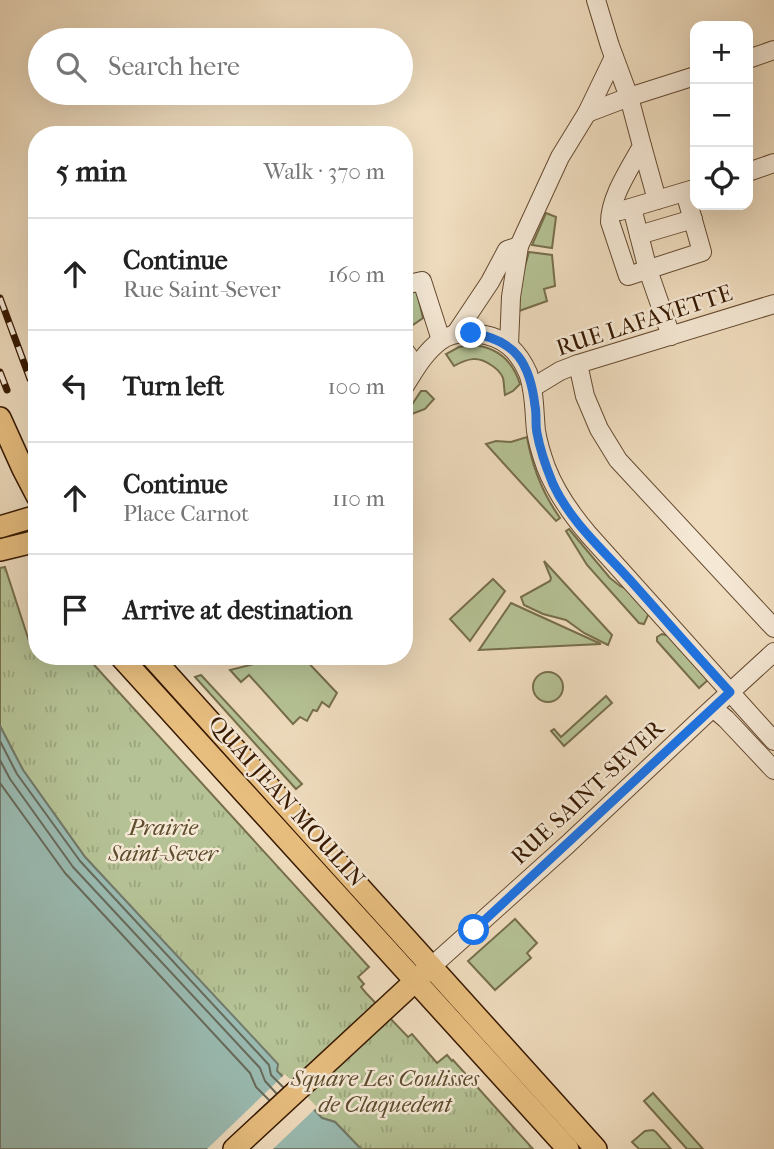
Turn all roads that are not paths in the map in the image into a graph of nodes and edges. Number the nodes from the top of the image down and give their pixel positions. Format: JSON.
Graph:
{"nodes":[{"id":1,"x":596,"y":0,"type":"edge"},
{"id":2,"x":774,"y":50,"type":"edge"},
{"id":3,"x":614,"y":57,"type":"junction"},
{"id":4,"x":753,"y":57,"type":"edge"},
{"id":5,"x":690,"y":78,"type":"edge"},
{"id":6,"x":629,"y":97,"type":"junction"},
{"id":7,"x":587,"y":113,"type":"junction"},
{"id":8,"x":642,"y":146,"type":"junction"},
{"id":9,"x":774,"y":163,"type":"edge"},
{"id":10,"x":753,"y":170,"type":"edge"},
{"id":11,"x":690,"y":190,"type":"edge"},
{"id":12,"x":657,"y":200,"type":"junction"},
{"id":13,"x":632,"y":208,"type":"junction"},
{"id":14,"x":692,"y":210,"type":"edge"},
{"id":15,"x":610,"y":213,"type":"junction"},
{"id":16,"x":693,"y":219,"type":"junction"},
{"id":17,"x":639,"y":235,"type":"junction"},
{"id":18,"x":519,"y":246,"type":"junction"},
{"id":19,"x":648,"y":270,"type":"junction"},
{"id":20,"x":413,"y":283,"type":"edge"},
{"id":21,"x":774,"y":304,"type":"edge"},
{"id":22,"x":671,"y":336,"type":"junction"},
{"id":23,"x":449,"y":337,"type":"junction"},
{"id":24,"x":509,"y":345,"type":"junction"},
{"id":25,"x":578,"y":364,"type":"junction"},
{"id":26,"x":413,"y":372,"type":"edge"},
{"id":27,"x":532,"y":388,"type":"junction"},
{"id":28,"x":0,"y":418,"type":"edge"},
{"id":29,"x":28,"y":479,"type":"edge"},
{"id":30,"x":28,"y":519,"type":"edge"},
{"id":31,"x":0,"y":527,"type":"edge"},
{"id":32,"x":28,"y":543,"type":"edge"},
{"id":33,"x":0,"y":550,"type":"edge"},
{"id":34,"x":774,"y":628,"type":"edge"},
{"id":35,"x":774,"y":652,"type":"edge"},
{"id":36,"x":128,"y":665,"type":"edge"},
{"id":37,"x":159,"y":665,"type":"edge"},
{"id":38,"x":730,"y":692,"type":"junction"},
{"id":39,"x":713,"y":708,"type":"junction"},
{"id":40,"x":774,"y":741,"type":"edge"},
{"id":41,"x":774,"y":771,"type":"edge"},
{"id":42,"x":361,"y":888,"type":"junction"},
{"id":43,"x":345,"y":903,"type":"junction"},
{"id":44,"x":432,"y":966,"type":"junction"},
{"id":45,"x":416,"y":981,"type":"junction"},
{"id":46,"x":234,"y":1149,"type":"edge"},
{"id":47,"x":568,"y":1149,"type":"edge"},
{"id":48,"x":596,"y":1149,"type":"edge"}],
"edges":[{"from":1,"to":3,"type":"street"},
{"from":2,"to":4,"type":"street"},
{"from":3,"to":6,"type":"street"},
{"from":3,"to":7,"type":"street"},
{"from":5,"to":6,"type":"street"},
{"from":6,"to":7,"type":"street"},
{"from":6,"to":8,"type":"street"},
{"from":7,"to":18,"type":"street"},
{"from":8,"to":12,"type":"street"},
{"from":8,"to":15,"type":"street"},
{"from":9,"to":10,"type":"street"},
{"from":11,"to":12,"type":"street"},
{"from":12,"to":13,"type":"street"},
{"from":13,"to":15,"type":"street"},
{"from":13,"to":17,"type":"street"},
{"from":14,"to":16,"type":"street"},
{"from":15,"to":19,"type":"street"},
{"from":16,"to":17,"type":"street"},
{"from":16,"to":19,"type":"street"},
{"from":17,"to":19,"type":"street"},
{"from":18,"to":23,"type":"street"},
{"from":18,"to":24,"type":"street"},
{"from":19,"to":22,"type":"street"},
{"from":20,"to":23,"type":"street"},
{"from":21,"to":22,"type":"street","name":"RUE LAFAYETTE"},
{"from":22,"to":25,"type":"street","name":"RUE LAFAYETTE"},
{"from":23,"to":24,"type":"street"},
{"from":23,"to":26,"type":"street"},
{"from":24,"to":27,"type":"street"},
{"from":25,"to":27,"type":"street","name":"RUE LAFAYETTE"},
{"from":25,"to":34,"type":"street"},
{"from":27,"to":38,"type":"street"},
{"from":28,"to":29,"type":"main road"},
{"from":30,"to":31,"type":"main road"},
{"from":32,"to":33,"type":"main road"},
{"from":35,"to":38,"type":"street","name":"RUE SAINT-SEVER"},
{"from":36,"to":43,"type":"main road","name":"QUAI JEAN MOULIN"},
{"from":37,"to":42,"type":"main road","name":"QUAI JEAN MOULIN"},
{"from":38,"to":39,"type":"street","name":"RUE SAINT-SEVER"},
{"from":38,"to":40,"type":"street"},
{"from":39,"to":41,"type":"street"},
{"from":39,"to":44,"type":"street","name":"RUE SAINT-SEVER"},
{"from":42,"to":43,"type":"main road"},
{"from":42,"to":44,"type":"main road","name":"QUAI JEAN MOULIN"},
{"from":43,"to":45,"type":"main road","name":"QUAI JEAN MOULIN"},
{"from":44,"to":45,"type":"main road"},
{"from":44,"to":48,"type":"main road","name":"QUAI JEAN MOULIN"},
{"from":45,"to":46,"type":"main road"},
{"from":45,"to":47,"type":"main road","name":"QUAI JEAN MOULIN"}]}
